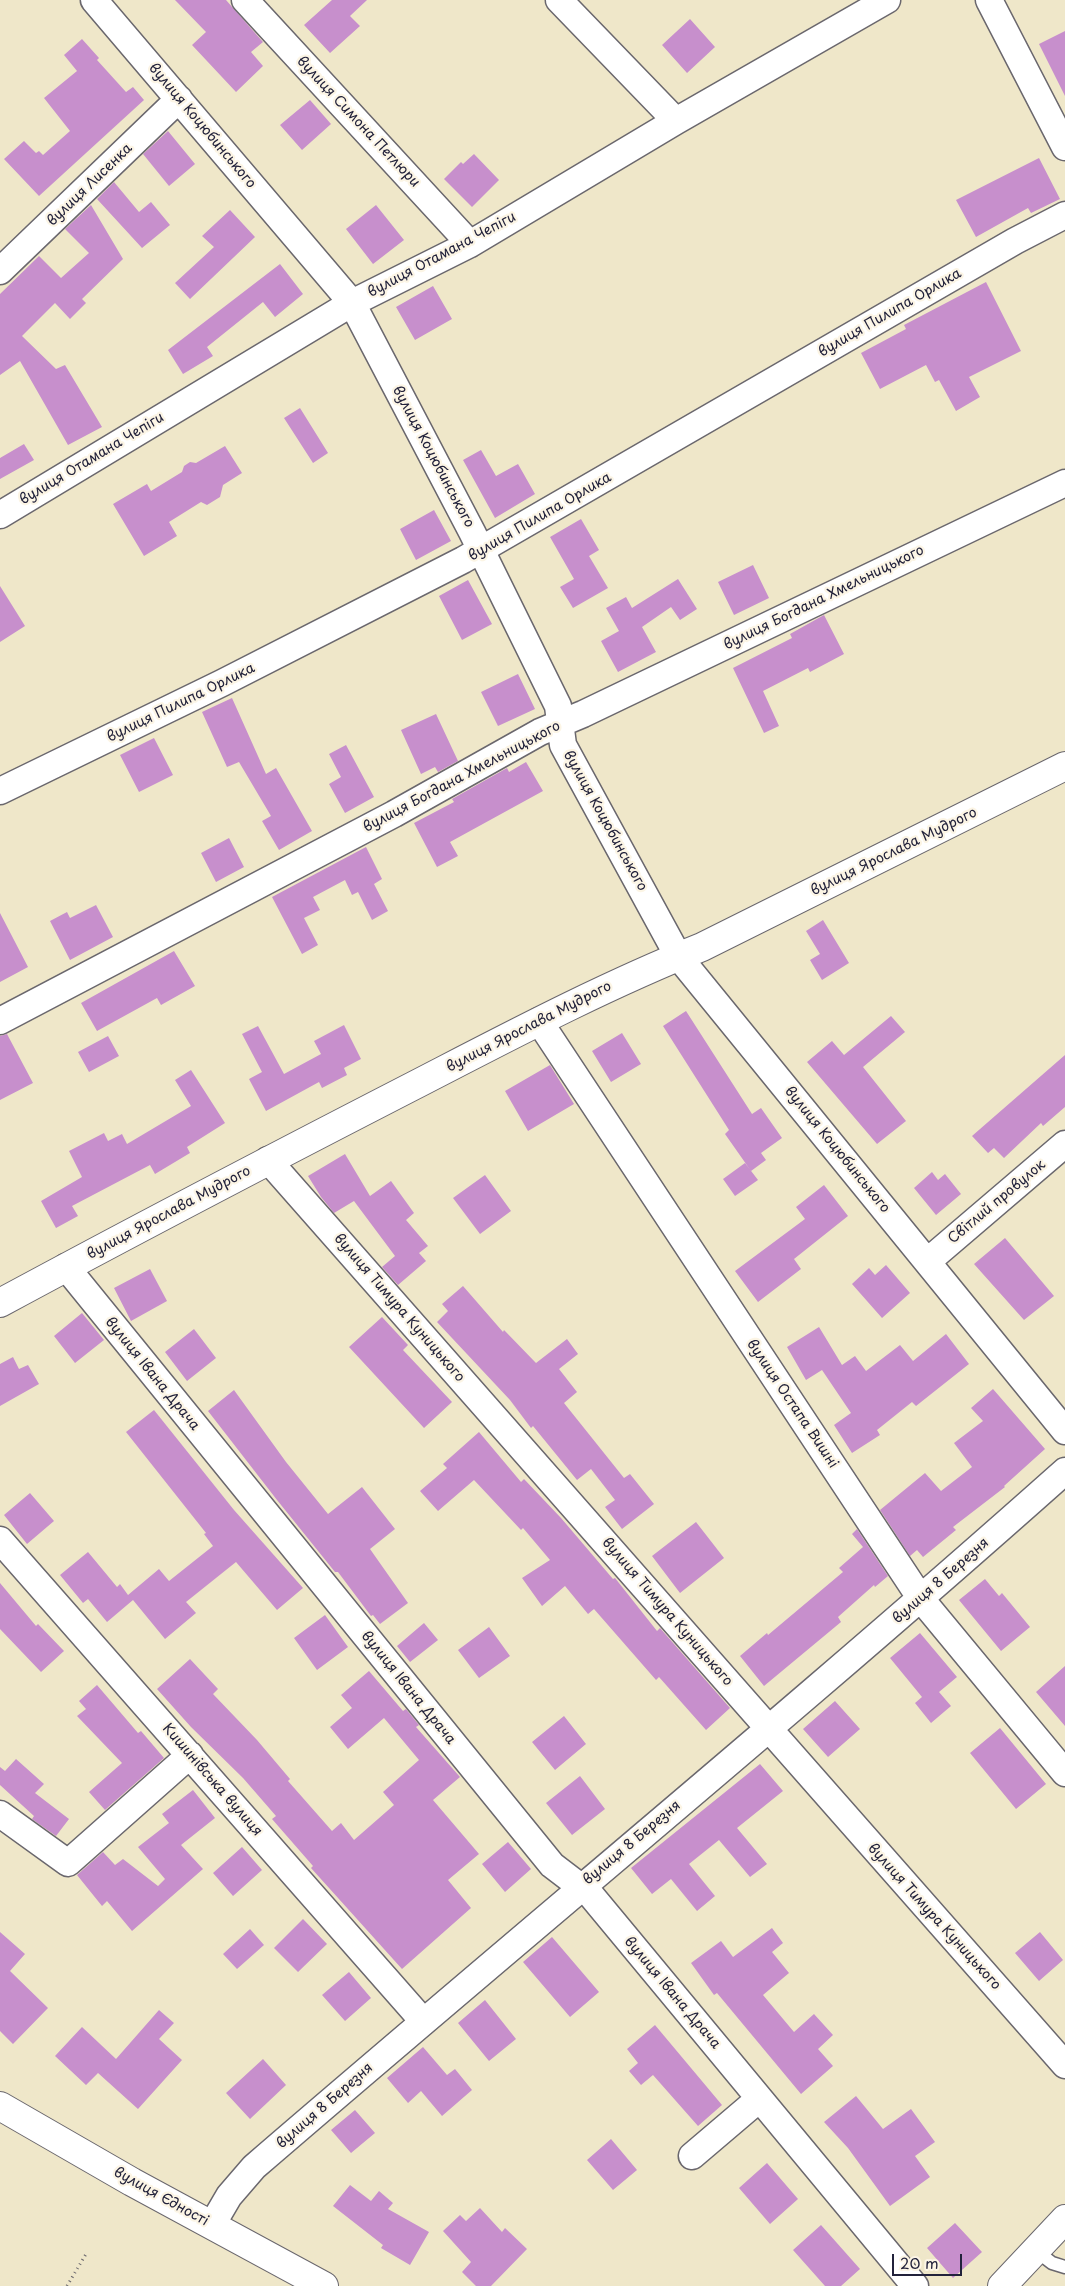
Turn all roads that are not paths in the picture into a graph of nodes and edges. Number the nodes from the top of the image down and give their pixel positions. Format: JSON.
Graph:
{"nodes":[{"id":1,"x":94,"y":0,"type":"edge"},
{"id":2,"x":246,"y":0,"type":"edge"},
{"id":3,"x":559,"y":0,"type":"edge"},
{"id":4,"x":887,"y":0,"type":"edge"},
{"id":5,"x":989,"y":0,"type":"edge"},
{"id":6,"x":179,"y":98,"type":"junction"},
{"id":7,"x":676,"y":121,"type":"junction"},
{"id":8,"x":1065,"y":147,"type":"edge"},
{"id":9,"x":1065,"y":214,"type":"edge"},
{"id":10,"x":470,"y":244,"type":"junction"},
{"id":11,"x":0,"y":271,"type":"edge"},
{"id":12,"x":352,"y":303,"type":"junction"},
{"id":13,"x":1065,"y":482,"type":"edge"},
{"id":14,"x":0,"y":515,"type":"edge"},
{"id":15,"x":481,"y":551,"type":"junction"},
{"id":16,"x":561,"y":724,"type":"junction"},
{"id":17,"x":1065,"y":766,"type":"edge"},
{"id":18,"x":0,"y":791,"type":"edge"},
{"id":19,"x":678,"y":956,"type":"junction"},
{"id":20,"x":0,"y":1021,"type":"edge"},
{"id":21,"x":539,"y":1021,"type":"junction"},
{"id":22,"x":1065,"y":1144,"type":"edge"},
{"id":23,"x":268,"y":1160,"type":"junction"},
{"id":24,"x":928,"y":1261,"type":"junction"},
{"id":25,"x":66,"y":1267,"type":"junction"},
{"id":26,"x":0,"y":1303,"type":"edge"},
{"id":27,"x":1065,"y":1431,"type":"edge"},
{"id":28,"x":1065,"y":1471,"type":"edge"},
{"id":29,"x":0,"y":1540,"type":"edge"},
{"id":30,"x":921,"y":1599,"type":"junction"},
{"id":31,"x":768,"y":1728,"type":"junction"},
{"id":32,"x":190,"y":1756,"type":"junction"},
{"id":33,"x":1065,"y":1773,"type":"edge"},
{"id":34,"x":0,"y":1814,"type":"edge"},
{"id":35,"x":580,"y":1888,"type":"junction"},
{"id":36,"x":423,"y":2021,"type":"junction"},
{"id":37,"x":1065,"y":2065,"type":"edge"},
{"id":38,"x":759,"y":2099,"type":"junction"},
{"id":39,"x":0,"y":2106,"type":"edge"},
{"id":40,"x":692,"y":2156,"type":"dead end"},
{"id":41,"x":1065,"y":2220,"type":"edge"},
{"id":42,"x":212,"y":2226,"type":"junction"},
{"id":43,"x":1035,"y":2250,"type":"junction"},
{"id":44,"x":1065,"y":2267,"type":"edge"},
{"id":45,"x":324,"y":2286,"type":"edge"},
{"id":46,"x":915,"y":2286,"type":"edge"},
{"id":47,"x":1002,"y":2286,"type":"edge"}],
"edges":[{"from":1,"to":6,"type":"street","name":"вулиця Коцюбинського"},
{"from":2,"to":10,"type":"street","name":"вулиця Симона Петлюри"},
{"from":3,"to":7,"type":"street"},
{"from":4,"to":7,"type":"street","name":"вулиця Отамана Чепіги"},
{"from":5,"to":8,"type":"street"},
{"from":6,"to":11,"type":"street","name":"вулиця Лисенка"},
{"from":6,"to":12,"type":"street","name":"вулиця Коцюбинського"},
{"from":7,"to":10,"type":"street","name":"вулиця Отамана Чепіги"},
{"from":9,"to":15,"type":"street","name":"вулиця Пилипа Орлика"},
{"from":10,"to":12,"type":"street","name":"вулиця Отамана Чепіги"},
{"from":12,"to":14,"type":"street","name":"вулиця Отамана Чепіги"},
{"from":12,"to":15,"type":"street","name":"вулиця Коцюбинського"},
{"from":13,"to":16,"type":"street","name":"вулиця Богдана Хмельницького"},
{"from":15,"to":16,"type":"street","name":"вулиця Коцюбинського"},
{"from":15,"to":18,"type":"street","name":"вулиця Пилипа Орлика"},
{"from":16,"to":19,"type":"street","name":"вулиця Коцюбинського"},
{"from":16,"to":20,"type":"street","name":"вулиця Богдана Хмельницького"},
{"from":17,"to":19,"type":"street","name":"вулиця Ярослава Мудрого"},
{"from":19,"to":21,"type":"street","name":"вулиця Ярослава Мудрого"},
{"from":19,"to":24,"type":"street","name":"вулиця Коцюбинського"},
{"from":21,"to":23,"type":"street","name":"вулиця Ярослава Мудрого"},
{"from":21,"to":30,"type":"street","name":"вулиця Остапа Вишні"},
{"from":22,"to":24,"type":"street","name":"Світлий провулок"},
{"from":23,"to":25,"type":"street","name":"вулиця Ярослава Мудрого"},
{"from":23,"to":31,"type":"street","name":"вулиця Тимура Куницького"},
{"from":24,"to":27,"type":"street","name":"вулиця Коцюбинського"},
{"from":25,"to":26,"type":"street","name":"вулиця Ярослава Мудрого"},
{"from":25,"to":35,"type":"street","name":"вулиця Івана Драча"},
{"from":28,"to":30,"type":"street","name":"вулиця 8 Березня"},
{"from":29,"to":32,"type":"street","name":"Кишинівська вулиця"},
{"from":30,"to":31,"type":"street","name":"вулиця 8 Березня"},
{"from":30,"to":33,"type":"street","name":"вулиця Остапа Вишні"},
{"from":31,"to":35,"type":"street","name":"вулиця 8 Березня"},
{"from":31,"to":37,"type":"street","name":"вулиця Тимура Куницького"},
{"from":32,"to":34,"type":"street"},
{"from":32,"to":36,"type":"street","name":"Кишинівська вулиця"},
{"from":35,"to":36,"type":"street","name":"вулиця 8 Березня"},
{"from":35,"to":38,"type":"street","name":"вулиця Івана Драча"},
{"from":36,"to":42,"type":"street","name":"вулиця 8 Березня"},
{"from":38,"to":40,"type":"street"},
{"from":38,"to":46,"type":"street","name":"вулиця Івана Драча"},
{"from":39,"to":42,"type":"street","name":"вулиця Єдності"},
{"from":41,"to":43,"type":"street"},
{"from":42,"to":45,"type":"street","name":"вулиця Єдності"},
{"from":43,"to":44,"type":"lane"},
{"from":43,"to":47,"type":"street"}]}
